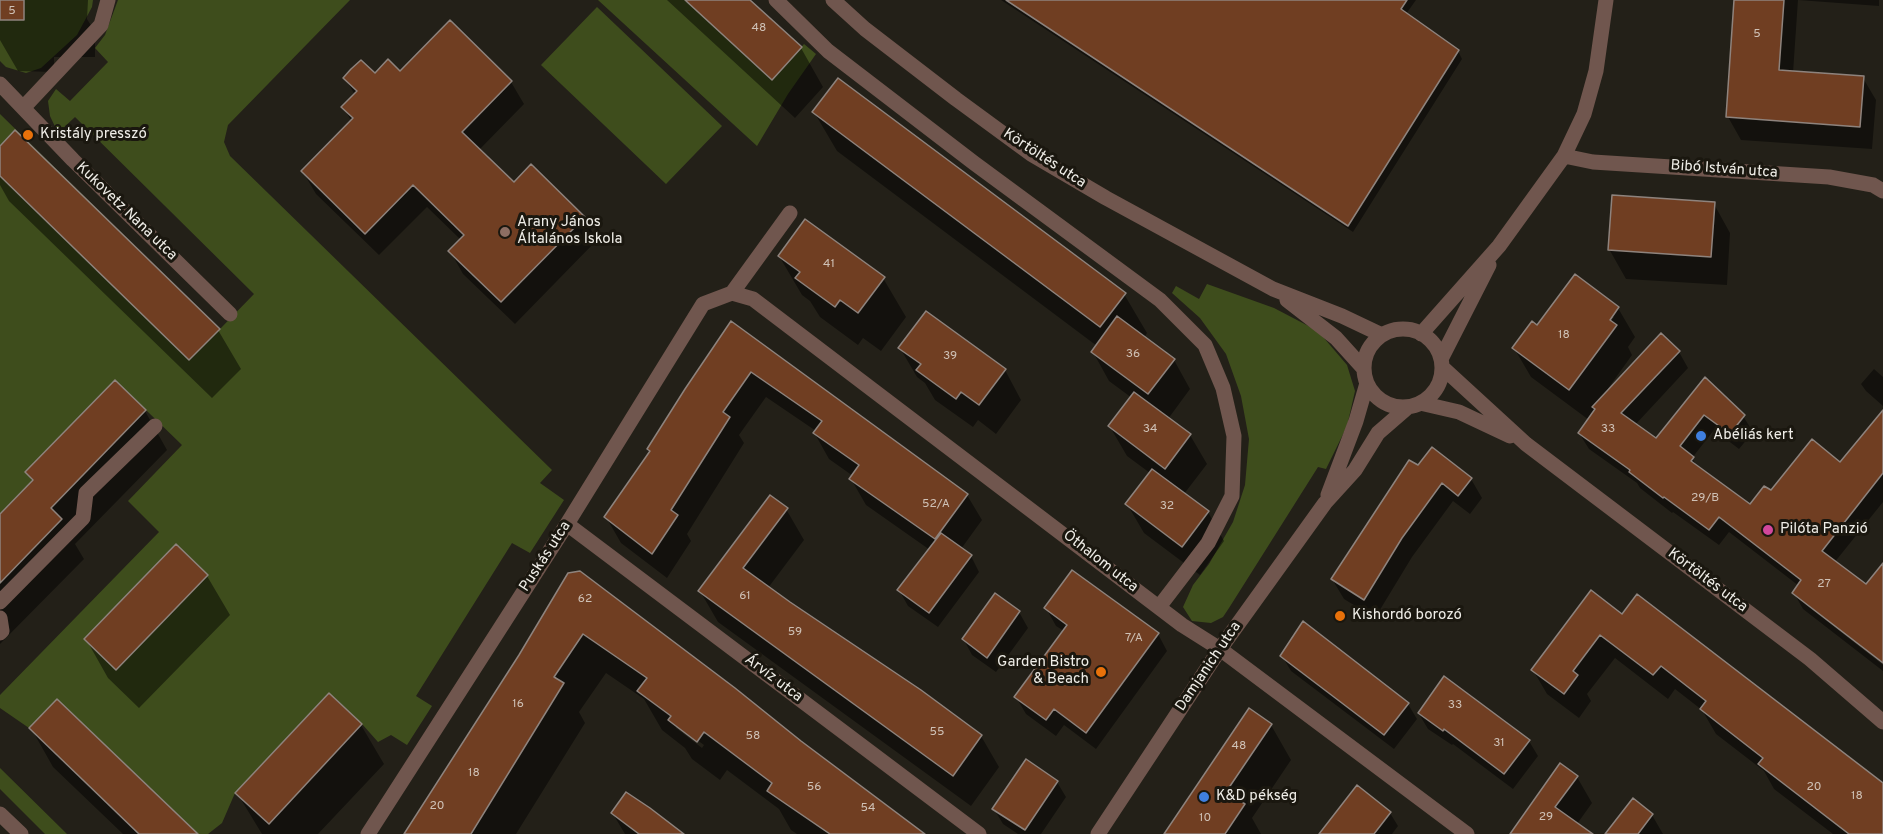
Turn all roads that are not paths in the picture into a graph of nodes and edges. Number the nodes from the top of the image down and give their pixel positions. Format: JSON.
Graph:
{"nodes":[{"id":1,"x":108,"y":0,"type":"edge"},
{"id":2,"x":776,"y":0,"type":"edge"},
{"id":3,"x":833,"y":0,"type":"edge"},
{"id":4,"x":1606,"y":0,"type":"edge"},
{"id":5,"x":0,"y":84,"type":"edge"},
{"id":6,"x":24,"y":107,"type":"junction"},
{"id":7,"x":1564,"y":156,"type":"junction"},
{"id":8,"x":1883,"y":191,"type":"edge"},
{"id":9,"x":790,"y":213,"type":"dead end"},
{"id":10,"x":1499,"y":246,"type":"junction"},
{"id":11,"x":1273,"y":289,"type":"junction"},
{"id":12,"x":732,"y":293,"type":"junction"},
{"id":13,"x":230,"y":314,"type":"dead end"},
{"id":14,"x":1421,"y":334,"type":"junction"},
{"id":15,"x":1382,"y":335,"type":"junction"},
{"id":16,"x":1442,"y":363,"type":"junction"},
{"id":17,"x":1365,"y":376,"type":"junction"},
{"id":18,"x":1414,"y":405,"type":"junction"},
{"id":19,"x":155,"y":426,"type":"dead end"},
{"id":20,"x":1526,"y":444,"type":"junction"},
{"id":21,"x":1325,"y":503,"type":"junction"},
{"id":22,"x":567,"y":524,"type":"junction"},
{"id":23,"x":0,"y":602,"type":"edge"},
{"id":24,"x":1159,"y":608,"type":"junction"},
{"id":25,"x":0,"y":618,"type":"edge"},
{"id":26,"x":0,"y":633,"type":"edge"},
{"id":27,"x":1220,"y":649,"type":"junction"},
{"id":28,"x":1883,"y":722,"type":"edge"},
{"id":29,"x":0,"y":813,"type":"edge"},
{"id":30,"x":21,"y":834,"type":"edge"},
{"id":31,"x":368,"y":834,"type":"edge"},
{"id":32,"x":979,"y":834,"type":"edge"},
{"id":33,"x":1098,"y":834,"type":"edge"},
{"id":34,"x":1467,"y":834,"type":"edge"}],
"edges":[{"from":1,"to":6,"type":"street"},
{"from":2,"to":24,"type":"street"},
{"from":3,"to":11,"type":"street","name":"Körtöltés utca"},
{"from":4,"to":7,"type":"street"},
{"from":5,"to":6,"type":"street","name":"Kukovetz Nana utca"},
{"from":6,"to":13,"type":"street","name":"Kukovetz Nana utca"},
{"from":7,"to":8,"type":"street","name":"Bibó István utca"},
{"from":7,"to":10,"type":"street"},
{"from":9,"to":12,"type":"street"},
{"from":10,"to":14,"type":"street"},
{"from":10,"to":16,"type":"street"},
{"from":11,"to":15,"type":"street","name":"Körtöltés utca"},
{"from":11,"to":17,"type":"street","name":"Körtöltés utca"},
{"from":12,"to":22,"type":"street","name":"Puskás utca"},
{"from":12,"to":24,"type":"street","name":"Öthalom utca"},
{"from":14,"to":15,"type":"street"},
{"from":14,"to":16,"type":"street"},
{"from":15,"to":17,"type":"street"},
{"from":16,"to":18,"type":"street"},
{"from":16,"to":20,"type":"street","name":"Körtöltés utca"},
{"from":17,"to":18,"type":"street"},
{"from":17,"to":21,"type":"street","name":"Damjanich utca"},
{"from":18,"to":20,"type":"street","name":"Körtöltés utca"},
{"from":18,"to":21,"type":"street","name":"Damjanich utca"},
{"from":19,"to":23,"type":"street"},
{"from":20,"to":28,"type":"street","name":"Körtöltés utca"},
{"from":21,"to":27,"type":"street","name":"Damjanich utca"},
{"from":22,"to":31,"type":"street","name":"Puskás utca"},
{"from":22,"to":32,"type":"street","name":"Árvíz utca"},
{"from":24,"to":27,"type":"street","name":"Öthalom utca"},
{"from":25,"to":26,"type":"street"},
{"from":27,"to":33,"type":"street","name":"Damjanich utca"},
{"from":27,"to":34,"type":"street","name":"Öthalom utca"},
{"from":29,"to":30,"type":"street"}]}
